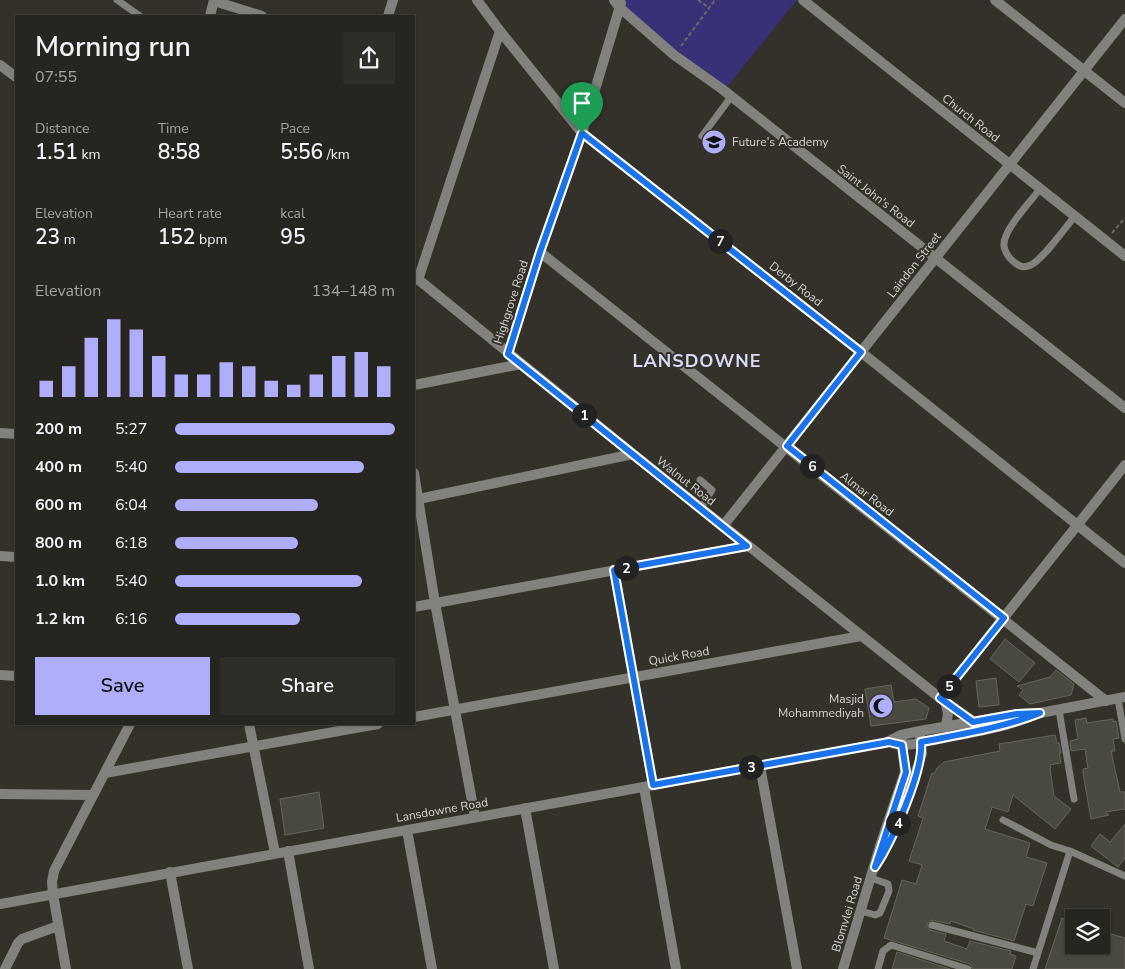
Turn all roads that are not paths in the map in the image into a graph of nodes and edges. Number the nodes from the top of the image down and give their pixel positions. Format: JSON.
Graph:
{"nodes":[{"id":1,"x":117,"y":0,"type":"edge"},
{"id":2,"x":393,"y":0,"type":"edge"},
{"id":3,"x":477,"y":0,"type":"edge"},
{"id":4,"x":803,"y":0,"type":"edge"},
{"id":5,"x":995,"y":0,"type":"edge"},
{"id":6,"x":214,"y":1,"type":"edge"},
{"id":7,"x":618,"y":2,"type":"edge"},
{"id":8,"x":139,"y":15,"type":"edge"},
{"id":9,"x":210,"y":15,"type":"edge"},
{"id":10,"x":259,"y":15,"type":"edge"},
{"id":11,"x":388,"y":15,"type":"edge"},
{"id":12,"x":1125,"y":19,"type":"edge"},
{"id":13,"x":500,"y":31,"type":"junction"},
{"id":14,"x":0,"y":65,"type":"edge"},
{"id":15,"x":1084,"y":71,"type":"junction"},
{"id":16,"x":15,"y":76,"type":"edge"},
{"id":17,"x":731,"y":97,"type":"junction"},
{"id":18,"x":1125,"y":104,"type":"edge"},
{"id":19,"x":582,"y":133,"type":"junction"},
{"id":20,"x":702,"y":136,"type":"dead end"},
{"id":21,"x":1009,"y":165,"type":"junction"},
{"id":22,"x":1040,"y":189,"type":"junction"},
{"id":23,"x":1075,"y":216,"type":"junction"},
{"id":24,"x":540,"y":252,"type":"junction"},
{"id":25,"x":1125,"y":256,"type":"edge"},
{"id":26,"x":935,"y":258,"type":"junction"},
{"id":27,"x":416,"y":278,"type":"edge"},
{"id":28,"x":861,"y":352,"type":"junction"},
{"id":29,"x":508,"y":354,"type":"junction"},
{"id":30,"x":521,"y":364,"type":"junction"},
{"id":31,"x":415,"y":385,"type":"edge"},
{"id":32,"x":1125,"y":408,"type":"edge"},
{"id":33,"x":0,"y":433,"type":"edge"},
{"id":34,"x":15,"y":434,"type":"edge"},
{"id":35,"x":787,"y":446,"type":"junction"},
{"id":36,"x":633,"y":454,"type":"junction"},
{"id":37,"x":1125,"y":465,"type":"edge"},
{"id":38,"x":700,"y":480,"type":"dead end"},
{"id":39,"x":415,"y":486,"type":"edge"},
{"id":40,"x":416,"y":500,"type":"edge"},
{"id":41,"x":701,"y":508,"type":"junction"},
{"id":42,"x":1078,"y":525,"type":"junction"},
{"id":43,"x":723,"y":526,"type":"junction"},
{"id":44,"x":747,"y":546,"type":"junction"},
{"id":45,"x":0,"y":556,"type":"edge"},
{"id":46,"x":15,"y":557,"type":"edge"},
{"id":47,"x":1125,"y":563,"type":"edge"},
{"id":48,"x":614,"y":570,"type":"junction"},
{"id":49,"x":436,"y":603,"type":"junction"},
{"id":50,"x":415,"y":607,"type":"edge"},
{"id":51,"x":1004,"y":618,"type":"junction"},
{"id":52,"x":861,"y":636,"type":"junction"},
{"id":53,"x":0,"y":676,"type":"edge"},
{"id":54,"x":15,"y":676,"type":"edge"},
{"id":55,"x":633,"y":678,"type":"junction"},
{"id":56,"x":1122,"y":698,"type":"edge"},
{"id":57,"x":942,"y":700,"type":"junction"},
{"id":58,"x":1106,"y":701,"type":"junction"},
{"id":59,"x":455,"y":710,"type":"junction"},
{"id":60,"x":1059,"y":710,"type":"junction"},
{"id":61,"x":1123,"y":711,"type":"edge"},
{"id":62,"x":1040,"y":713,"type":"junction"},
{"id":63,"x":415,"y":717,"type":"edge"},
{"id":64,"x":973,"y":722,"type":"junction"},
{"id":65,"x":129,"y":725,"type":"edge"},
{"id":66,"x":249,"y":725,"type":"edge"},
{"id":67,"x":372,"y":725,"type":"edge"},
{"id":68,"x":946,"y":727,"type":"junction"},
{"id":69,"x":920,"y":731,"type":"junction"},
{"id":70,"x":1125,"y":739,"type":"edge"},
{"id":71,"x":901,"y":740,"type":"junction"},
{"id":72,"x":921,"y":742,"type":"junction"},
{"id":73,"x":254,"y":746,"type":"junction"},
{"id":74,"x":760,"y":766,"type":"junction"},
{"id":75,"x":105,"y":773,"type":"junction"},
{"id":76,"x":648,"y":786,"type":"junction"},
{"id":77,"x":0,"y":794,"type":"edge"},
{"id":78,"x":92,"y":795,"type":"junction"},
{"id":79,"x":1074,"y":799,"type":"dead end"},
{"id":80,"x":525,"y":808,"type":"junction"},
{"id":81,"x":475,"y":817,"type":"junction"},
{"id":82,"x":1003,"y":820,"type":"dead end"},
{"id":83,"x":407,"y":830,"type":"junction"},
{"id":84,"x":288,"y":851,"type":"junction"},
{"id":85,"x":1070,"y":851,"type":"junction"},
{"id":86,"x":275,"y":853,"type":"junction"},
{"id":87,"x":875,"y":867,"type":"junction"},
{"id":88,"x":170,"y":872,"type":"junction"},
{"id":89,"x":1125,"y":877,"type":"edge"},
{"id":90,"x":871,"y":878,"type":"junction"},
{"id":91,"x":53,"y":894,"type":"junction"},
{"id":92,"x":0,"y":904,"type":"edge"},
{"id":93,"x":861,"y":911,"type":"junction"},
{"id":94,"x":932,"y":925,"type":"dead end"},
{"id":95,"x":58,"y":926,"type":"junction"},
{"id":96,"x":1038,"y":953,"type":"junction"},
{"id":97,"x":4,"y":969,"type":"edge"},
{"id":98,"x":66,"y":969,"type":"edge"},
{"id":99,"x":188,"y":969,"type":"edge"},
{"id":100,"x":309,"y":969,"type":"edge"},
{"id":101,"x":432,"y":969,"type":"edge"},
{"id":102,"x":554,"y":969,"type":"edge"},
{"id":103,"x":676,"y":969,"type":"edge"},
{"id":104,"x":796,"y":969,"type":"edge"},
{"id":105,"x":843,"y":969,"type":"edge"},
{"id":106,"x":878,"y":969,"type":"edge"},
{"id":107,"x":968,"y":969,"type":"edge"},
{"id":108,"x":1033,"y":969,"type":"edge"}],
"edges":[{"from":1,"to":8,"type":"lane"},
{"from":2,"to":11,"type":"street"},
{"from":3,"to":13,"type":"street","name":"Derby Road"},
{"from":4,"to":21,"type":"street","name":"Church Road"},
{"from":5,"to":15,"type":"street"},
{"from":6,"to":9,"type":"street"},
{"from":6,"to":10,"type":"street"},
{"from":7,"to":17,"type":"street","name":"Saint John's Road"},
{"from":7,"to":19,"type":"street","name":"Highgrove Road"},
{"from":12,"to":15,"type":"street","name":"Laindon Street"},
{"from":13,"to":19,"type":"street","name":"Derby Road"},
{"from":13,"to":27,"type":"street"},
{"from":14,"to":16,"type":"street"},
{"from":15,"to":18,"type":"street"},
{"from":15,"to":21,"type":"street","name":"Laindon Street"},
{"from":17,"to":20,"type":"lane"},
{"from":17,"to":26,"type":"street","name":"Saint John's Road"},
{"from":19,"to":24,"type":"street","name":"Highgrove Road"},
{"from":19,"to":28,"type":"street","name":"Derby Road"},
{"from":21,"to":22,"type":"street","name":"Church Road"},
{"from":21,"to":26,"type":"street","name":"Laindon Street"},
{"from":22,"to":23,"type":"street","name":"Church Road"},
{"from":22,"to":23,"type":"lane"},
{"from":23,"to":25,"type":"street","name":"Church Road"},
{"from":24,"to":29,"type":"street","name":"Highgrove Road"},
{"from":24,"to":35,"type":"street","name":"Almar Road"},
{"from":26,"to":28,"type":"street","name":"Laindon Street"},
{"from":26,"to":32,"type":"street","name":"Saint John's Road"},
{"from":27,"to":29,"type":"street","name":"Walnut Road"},
{"from":28,"to":35,"type":"street","name":"Laindon Street"},
{"from":28,"to":42,"type":"street","name":"Derby Road"},
{"from":29,"to":30,"type":"street","name":"Walnut Road"},
{"from":30,"to":31,"type":"street"},
{"from":30,"to":36,"type":"street","name":"Walnut Road"},
{"from":33,"to":34,"type":"street"},
{"from":35,"to":43,"type":"street","name":"Laindon Street"},
{"from":35,"to":51,"type":"street","name":"Almar Road"},
{"from":36,"to":40,"type":"street"},
{"from":36,"to":41,"type":"street","name":"Walnut Road"},
{"from":37,"to":42,"type":"street"},
{"from":38,"to":41,"type":"lane"},
{"from":39,"to":40,"type":"street"},
{"from":40,"to":49,"type":"street"},
{"from":41,"to":43,"type":"street","name":"Walnut Road"},
{"from":42,"to":47,"type":"street","name":"Derby Road"},
{"from":42,"to":51,"type":"street"},
{"from":43,"to":44,"type":"street","name":"Walnut Road"},
{"from":44,"to":48,"type":"street"},
{"from":44,"to":52,"type":"street","name":"Walnut Road"},
{"from":45,"to":46,"type":"street"},
{"from":48,"to":49,"type":"street"},
{"from":48,"to":55,"type":"street"},
{"from":49,"to":50,"type":"street"},
{"from":49,"to":59,"type":"street"},
{"from":51,"to":57,"type":"street"},
{"from":51,"to":58,"type":"street","name":"Almar Road"},
{"from":52,"to":55,"type":"street","name":"Quick Road"},
{"from":52,"to":57,"type":"street","name":"Walnut Road"},
{"from":53,"to":54,"type":"street"},
{"from":55,"to":59,"type":"street","name":"Quick Road"},
{"from":55,"to":76,"type":"street"},
{"from":56,"to":58,"type":"street","name":"Lansdowne Road"},
{"from":56,"to":61,"type":"lane"},
{"from":57,"to":64,"type":"street","name":"Walnut Road"},
{"from":57,"to":68,"type":"street"},
{"from":58,"to":60,"type":"street","name":"Lansdowne Road"},
{"from":59,"to":63,"type":"street","name":"Quick Road"},
{"from":59,"to":81,"type":"street"},
{"from":60,"to":62,"type":"street","name":"Lansdowne Road"},
{"from":60,"to":79,"type":"lane"},
{"from":61,"to":70,"type":"lane"},
{"from":62,"to":64,"type":"street","name":"Lansdowne Road"},
{"from":62,"to":72,"type":"street","name":"Lansdowne Road"},
{"from":64,"to":68,"type":"street","name":"Lansdowne Road"},
{"from":65,"to":75,"type":"street"},
{"from":66,"to":73,"type":"street"},
{"from":67,"to":73,"type":"street"},
{"from":68,"to":69,"type":"street","name":"Lansdowne Road"},
{"from":69,"to":71,"type":"street","name":"Lansdowne Road"},
{"from":69,"to":72,"type":"street","name":"Blomvlei Road"},
{"from":71,"to":72,"type":"street","name":"Lansdowne Road"},
{"from":71,"to":74,"type":"street","name":"Lansdowne Road"},
{"from":71,"to":87,"type":"street","name":"Blomvlei Road"},
{"from":72,"to":87,"type":"street","name":"Blomvlei Road"},
{"from":73,"to":75,"type":"street"},
{"from":73,"to":86,"type":"street"},
{"from":74,"to":76,"type":"street","name":"Lansdowne Road"},
{"from":74,"to":104,"type":"street"},
{"from":75,"to":78,"type":"street"},
{"from":76,"to":80,"type":"street","name":"Lansdowne Road"},
{"from":76,"to":103,"type":"street"},
{"from":77,"to":78,"type":"street"},
{"from":78,"to":91,"type":"street"},
{"from":80,"to":81,"type":"street","name":"Lansdowne Road"},
{"from":80,"to":102,"type":"street"},
{"from":81,"to":83,"type":"street","name":"Lansdowne Road"},
{"from":82,"to":85,"type":"lane"},
{"from":83,"to":84,"type":"street","name":"Lansdowne Road"},
{"from":83,"to":101,"type":"street"},
{"from":84,"to":86,"type":"street","name":"Lansdowne Road"},
{"from":84,"to":100,"type":"street"},
{"from":85,"to":89,"type":"lane"},
{"from":85,"to":96,"type":"lane"},
{"from":86,"to":88,"type":"street","name":"Lansdowne Road"},
{"from":87,"to":90,"type":"street","name":"Blomvlei Road"},
{"from":88,"to":91,"type":"street","name":"Lansdowne Road"},
{"from":88,"to":99,"type":"street"},
{"from":90,"to":93,"type":"street","name":"Blomvlei Road"},
{"from":90,"to":93,"type":"lane"},
{"from":91,"to":92,"type":"street","name":"Lansdowne Road"},
{"from":91,"to":95,"type":"street"},
{"from":93,"to":105,"type":"street","name":"Blomvlei Road"},
{"from":94,"to":96,"type":"lane"},
{"from":95,"to":97,"type":"street"},
{"from":95,"to":98,"type":"street"},
{"from":96,"to":108,"type":"lane"},
{"from":106,"to":107,"type":"lane"}]}
